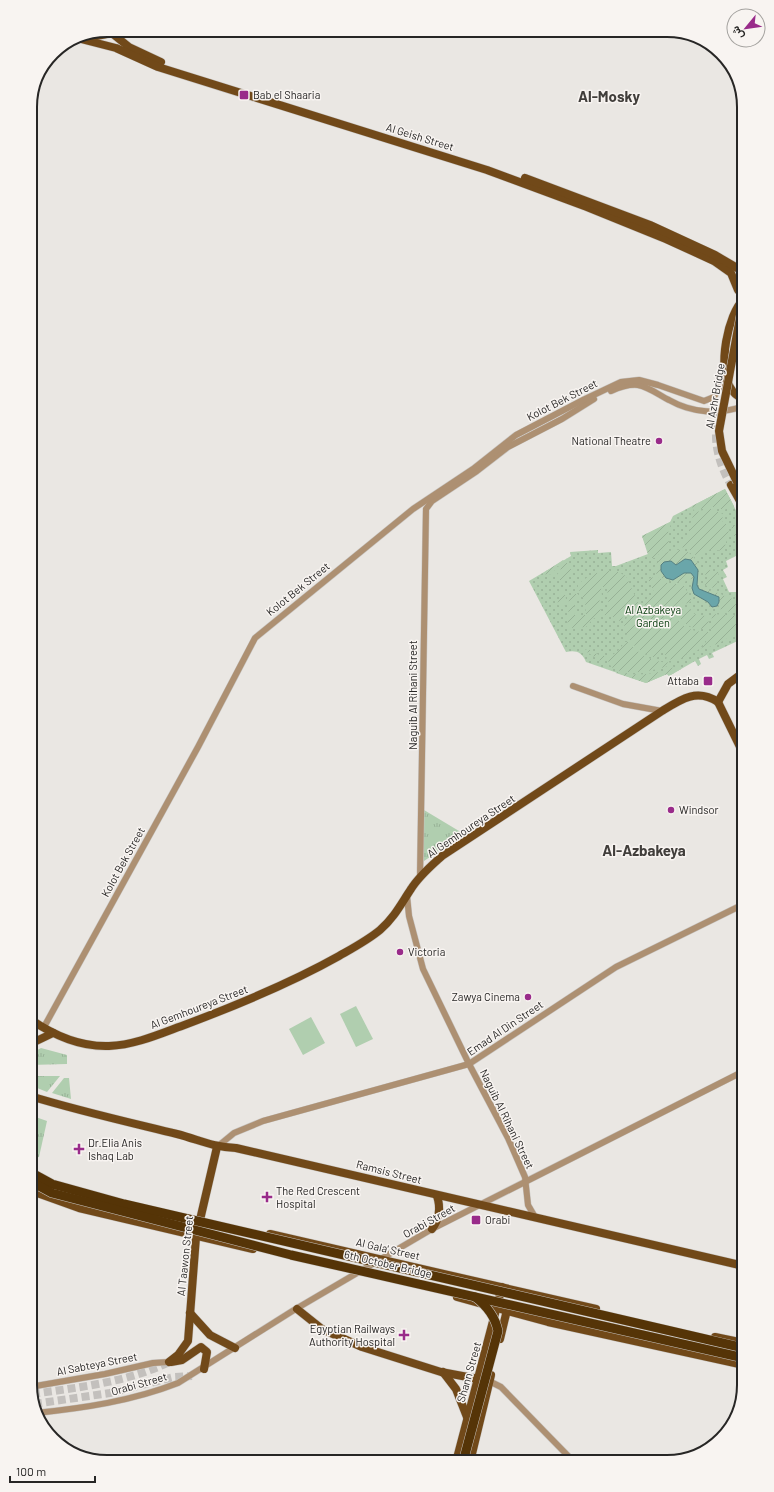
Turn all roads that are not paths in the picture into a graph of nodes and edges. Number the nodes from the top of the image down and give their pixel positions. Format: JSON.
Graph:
{"nodes":[{"id":1,"x":116,"y":37,"type":"edge"},
{"id":2,"x":129,"y":37,"type":"edge"},
{"id":3,"x":86,"y":41,"type":"edge"},
{"id":4,"x":129,"y":47,"type":"junction"},
{"id":5,"x":737,"y":268,"type":"edge"},
{"id":6,"x":737,"y":286,"type":"edge"},
{"id":7,"x":737,"y":298,"type":"edge"},
{"id":8,"x":736,"y":307,"type":"joint"},
{"id":9,"x":737,"y":335,"type":"edge"},
{"id":10,"x":726,"y":376,"type":"junction"},
{"id":11,"x":737,"y":394,"type":"edge"},
{"id":12,"x":737,"y":408,"type":"edge"},
{"id":13,"x":490,"y":458,"type":"junction"},
{"id":14,"x":734,"y":483,"type":"junction"},
{"id":15,"x":737,"y":487,"type":"edge"},
{"id":16,"x":737,"y":490,"type":"edge"},
{"id":17,"x":425,"y":512,"type":"junction"},
{"id":18,"x":405,"y":515,"type":"junction"},
{"id":19,"x":737,"y":677,"type":"edge"},
{"id":20,"x":573,"y":686,"type":"dead end"},
{"id":21,"x":718,"y":702,"type":"junction"},
{"id":22,"x":662,"y":711,"type":"junction"},
{"id":23,"x":737,"y":741,"type":"edge"},
{"id":24,"x":420,"y":877,"type":"junction"},
{"id":25,"x":407,"y":896,"type":"junction"},
{"id":26,"x":737,"y":907,"type":"edge"},
{"id":27,"x":37,"y":1023,"type":"edge"},
{"id":28,"x":44,"y":1027,"type":"junction"},
{"id":29,"x":53,"y":1033,"type":"junction"},
{"id":30,"x":37,"y":1041,"type":"edge"},
{"id":31,"x":469,"y":1064,"type":"junction"},
{"id":32,"x":737,"y":1076,"type":"edge"},
{"id":33,"x":37,"y":1098,"type":"edge"},
{"id":34,"x":217,"y":1147,"type":"junction"},
{"id":35,"x":37,"y":1172,"type":"edge"},
{"id":36,"x":37,"y":1176,"type":"edge"},
{"id":37,"x":526,"y":1183,"type":"junction"},
{"id":38,"x":37,"y":1185,"type":"edge"},
{"id":39,"x":37,"y":1192,"type":"edge"},
{"id":40,"x":437,"y":1196,"type":"junction"},
{"id":41,"x":480,"y":1204,"type":"junction"},
{"id":42,"x":200,"y":1218,"type":"junction"},
{"id":43,"x":535,"y":1218,"type":"junction"},
{"id":44,"x":432,"y":1229,"type":"junction"},
{"id":45,"x":196,"y":1237,"type":"junction"},
{"id":46,"x":382,"y":1258,"type":"junction"},
{"id":47,"x":737,"y":1264,"type":"edge"},
{"id":48,"x":357,"y":1274,"type":"junction"},
{"id":49,"x":502,"y":1287,"type":"junction"},
{"id":50,"x":470,"y":1294,"type":"junction"},
{"id":51,"x":497,"y":1308,"type":"junction"},
{"id":52,"x":297,"y":1309,"type":"junction"},
{"id":53,"x":507,"y":1310,"type":"junction"},
{"id":54,"x":190,"y":1313,"type":"junction"},
{"id":55,"x":737,"y":1341,"type":"edge"},
{"id":56,"x":737,"y":1346,"type":"edge"},
{"id":57,"x":236,"y":1348,"type":"junction"},
{"id":58,"x":737,"y":1356,"type":"edge"},
{"id":59,"x":169,"y":1362,"type":"junction"},
{"id":60,"x":737,"y":1363,"type":"edge"},
{"id":61,"x":204,"y":1369,"type":"junction"},
{"id":62,"x":443,"y":1372,"type":"junction"},
{"id":63,"x":478,"y":1379,"type":"junction"},
{"id":64,"x":489,"y":1381,"type":"junction"},
{"id":65,"x":37,"y":1386,"type":"edge"},
{"id":66,"x":42,"y":1412,"type":"edge"},
{"id":67,"x":467,"y":1417,"type":"junction"},
{"id":68,"x":458,"y":1455,"type":"edge"},
{"id":69,"x":465,"y":1455,"type":"edge"},
{"id":70,"x":472,"y":1455,"type":"edge"},
{"id":71,"x":567,"y":1455,"type":"edge"}],
"edges":[{"from":1,"to":4,"type":"main road","name":"Al Geish Street"},
{"from":2,"to":4,"type":"main road"},
{"from":3,"to":6,"type":"main road","name":"Al Geish Street"},
{"from":4,"to":5,"type":"main road","name":"Al Geish Street"},
{"from":7,"to":8,"type":"main road"},
{"from":8,"to":10,"type":"main road"},
{"from":9,"to":14,"type":"main road","name":"Al Azhr Bridge","bridge":true},
{"from":10,"to":11,"type":"main road"},
{"from":10,"to":13,"type":"street","name":"Kolot Bek Street"},
{"from":12,"to":13,"type":"street","name":"Kolot Bek Street"},
{"from":13,"to":17,"type":"street","name":"Kolot Bek Street"},
{"from":13,"to":18,"type":"street","name":"Kolot Bek Street"},
{"from":14,"to":15,"type":"main road","name":"Al Azhr Bridge"},
{"from":14,"to":16,"type":"main road"},
{"from":17,"to":18,"type":"street"},
{"from":17,"to":24,"type":"street","name":"Naguib Al Rihani Street"},
{"from":18,"to":28,"type":"street","name":"Kolot Bek Street"},
{"from":19,"to":21,"type":"main road"},
{"from":20,"to":22,"type":"street"},
{"from":21,"to":22,"type":"main road","name":"Al Gemhoureya Street"},
{"from":21,"to":23,"type":"main road"},
{"from":22,"to":24,"type":"main road","name":"Al Gemhoureya Street"},
{"from":24,"to":25,"type":"main road","name":"Al Gemhoureya Street"},
{"from":25,"to":29,"type":"main road","name":"Al Gemhoureya Street"},
{"from":25,"to":31,"type":"street","name":"Naguib Al Rihani Street"},
{"from":26,"to":31,"type":"street","name":"Emad Al Din Street"},
{"from":27,"to":28,"type":"main road","name":"Al Gemhoureya Street"},
{"from":28,"to":29,"type":"main road","name":"Al Gemhoureya Street"},
{"from":29,"to":30,"type":"main road"},
{"from":31,"to":34,"type":"street","name":"Emad Al Din Street"},
{"from":31,"to":37,"type":"street","name":"Naguib Al Rihani Street"},
{"from":32,"to":37,"type":"street","name":"Orabi Street"},
{"from":33,"to":34,"type":"main road","name":"Ramsis Street"},
{"from":34,"to":40,"type":"main road","name":"Ramsis Street"},
{"from":34,"to":42,"type":"main road","name":"Al Taawon Street"},
{"from":35,"to":42,"type":"main road","name":"Al Gala' Street"},
{"from":36,"to":56,"type":"highway","name":"6th October Bridge","bridge":true},
{"from":37,"to":41,"type":"street","name":"Orabi Street"},
{"from":37,"to":43,"type":"street","name":"Naguib Al Rihani Street"},
{"from":38,"to":50,"type":"highway","name":"6th October Bridge","bridge":true},
{"from":39,"to":45,"type":"main road"},
{"from":40,"to":41,"type":"main road","name":"Ramsis Street"},
{"from":40,"to":44,"type":"main road"},
{"from":41,"to":43,"type":"main road","name":"Ramsis Street"},
{"from":41,"to":44,"type":"street","name":"Orabi Street"},
{"from":42,"to":45,"type":"main road","name":"Al Taawon Street"},
{"from":42,"to":46,"type":"main road","name":"Al Gala' Street"},
{"from":43,"to":47,"type":"main road","name":"Ramsis Street"},
{"from":44,"to":46,"type":"street","name":"Orabi Street"},
{"from":45,"to":48,"type":"main road"},
{"from":45,"to":54,"type":"main road","name":"Al Taawon Street"},
{"from":46,"to":48,"type":"street","name":"Orabi Street"},
{"from":46,"to":49,"type":"main road","name":"Al Gala' Street"},
{"from":48,"to":51,"type":"main road"},
{"from":48,"to":52,"type":"street","name":"Orabi Street"},
{"from":49,"to":51,"type":"main road","name":"Shann Street"},
{"from":49,"to":55,"type":"main road","name":"Al Gala' Street"},
{"from":50,"to":58,"type":"highway","name":"6th October Bridge","bridge":true},
{"from":50,"to":69,"type":"highway","bridge":true},
{"from":51,"to":53,"type":"main road"},
{"from":51,"to":63,"type":"main road","name":"Shann Street"},
{"from":52,"to":57,"type":"street","name":"Orabi Street"},
{"from":52,"to":62,"type":"main road"},
{"from":53,"to":60,"type":"main road"},
{"from":53,"to":64,"type":"main road","name":"Shann Street"},
{"from":54,"to":57,"type":"main road"},
{"from":54,"to":59,"type":"main road","name":"Al Taawon Street"},
{"from":57,"to":61,"type":"street","name":"Orabi Street"},
{"from":59,"to":61,"type":"main road"},
{"from":59,"to":65,"type":"street","name":"Al Sabteya Street"},
{"from":61,"to":66,"type":"street","name":"Orabi Street"},
{"from":62,"to":63,"type":"main road"},
{"from":62,"to":67,"type":"main road"},
{"from":63,"to":64,"type":"main road"},
{"from":63,"to":67,"type":"main road","name":"Shann Street"},
{"from":64,"to":70,"type":"main road","name":"Shann Street"},
{"from":64,"to":71,"type":"street"},
{"from":67,"to":68,"type":"main road","name":"Shann Street"}]}
